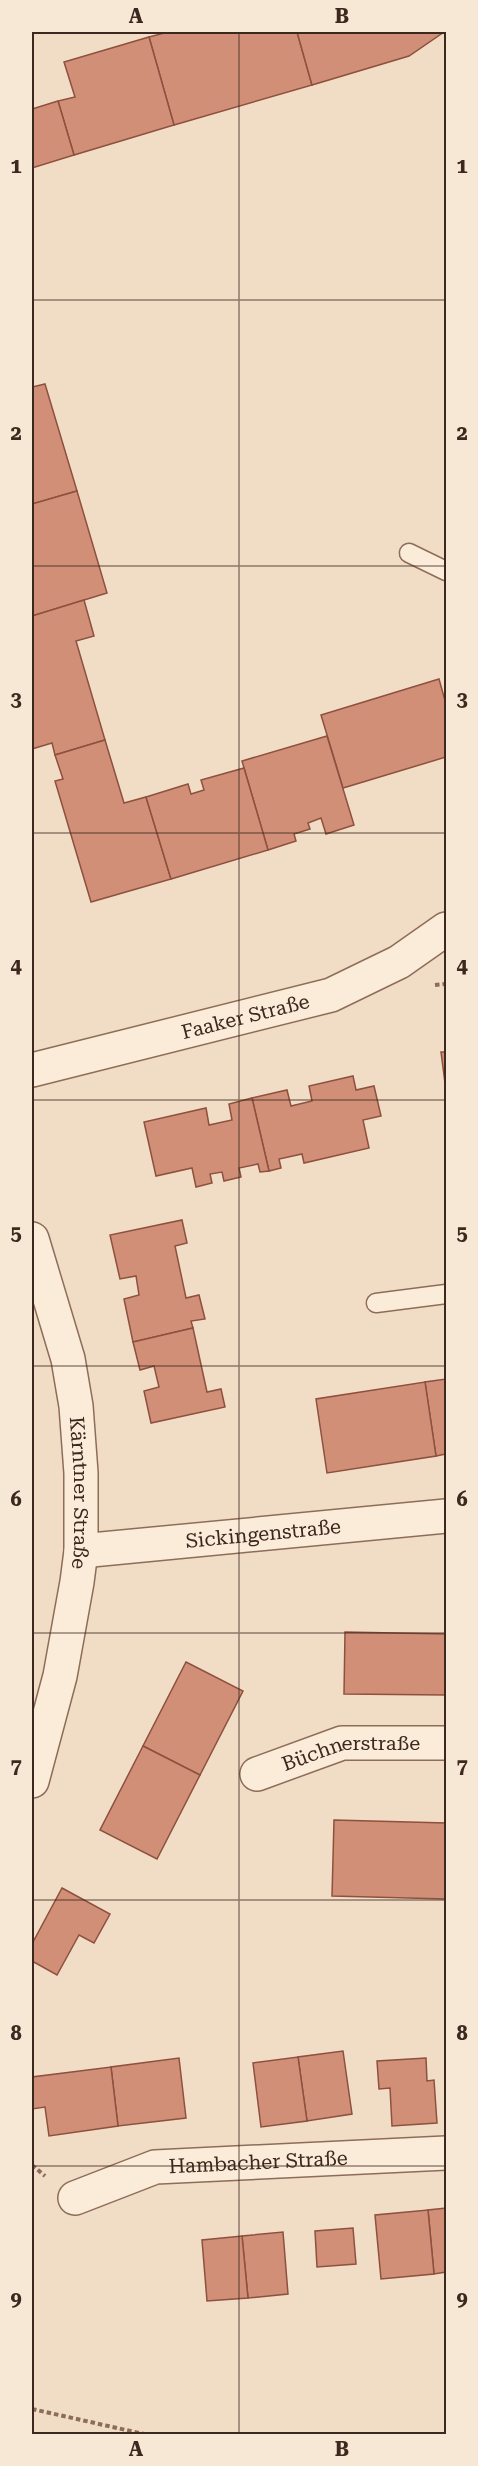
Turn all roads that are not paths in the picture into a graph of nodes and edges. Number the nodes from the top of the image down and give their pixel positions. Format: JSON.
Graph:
{"nodes":[{"id":1,"x":409,"y":553,"type":"dead end"},
{"id":2,"x":447,"y":571,"type":"edge"},
{"id":3,"x":447,"y":929,"type":"edge"},
{"id":4,"x":32,"y":1070,"type":"edge"},
{"id":5,"x":32,"y":1239,"type":"edge"},
{"id":6,"x":447,"y":1294,"type":"edge"},
{"id":7,"x":376,"y":1303,"type":"dead end"},
{"id":8,"x":447,"y":1516,"type":"edge"},
{"id":9,"x":81,"y":1551,"type":"junction"},
{"id":10,"x":447,"y":1743,"type":"edge"},
{"id":11,"x":257,"y":1774,"type":"dead end"},
{"id":12,"x":32,"y":1781,"type":"edge"},
{"id":13,"x":447,"y":2153,"type":"edge"},
{"id":14,"x":75,"y":2198,"type":"dead end"}],
"edges":[{"from":1,"to":2,"type":"lane"},
{"from":3,"to":4,"type":"street","name":"Faaker Straße"},
{"from":5,"to":9,"type":"street","name":"Kärntner Straße"},
{"from":6,"to":7,"type":"lane"},
{"from":8,"to":9,"type":"street","name":"Sickingenstraße"},
{"from":9,"to":12,"type":"street","name":"Kärntner Straße"},
{"from":10,"to":11,"type":"street","name":"Büchnerstraße"},
{"from":13,"to":14,"type":"street","name":"Hambacher Straße"}]}
